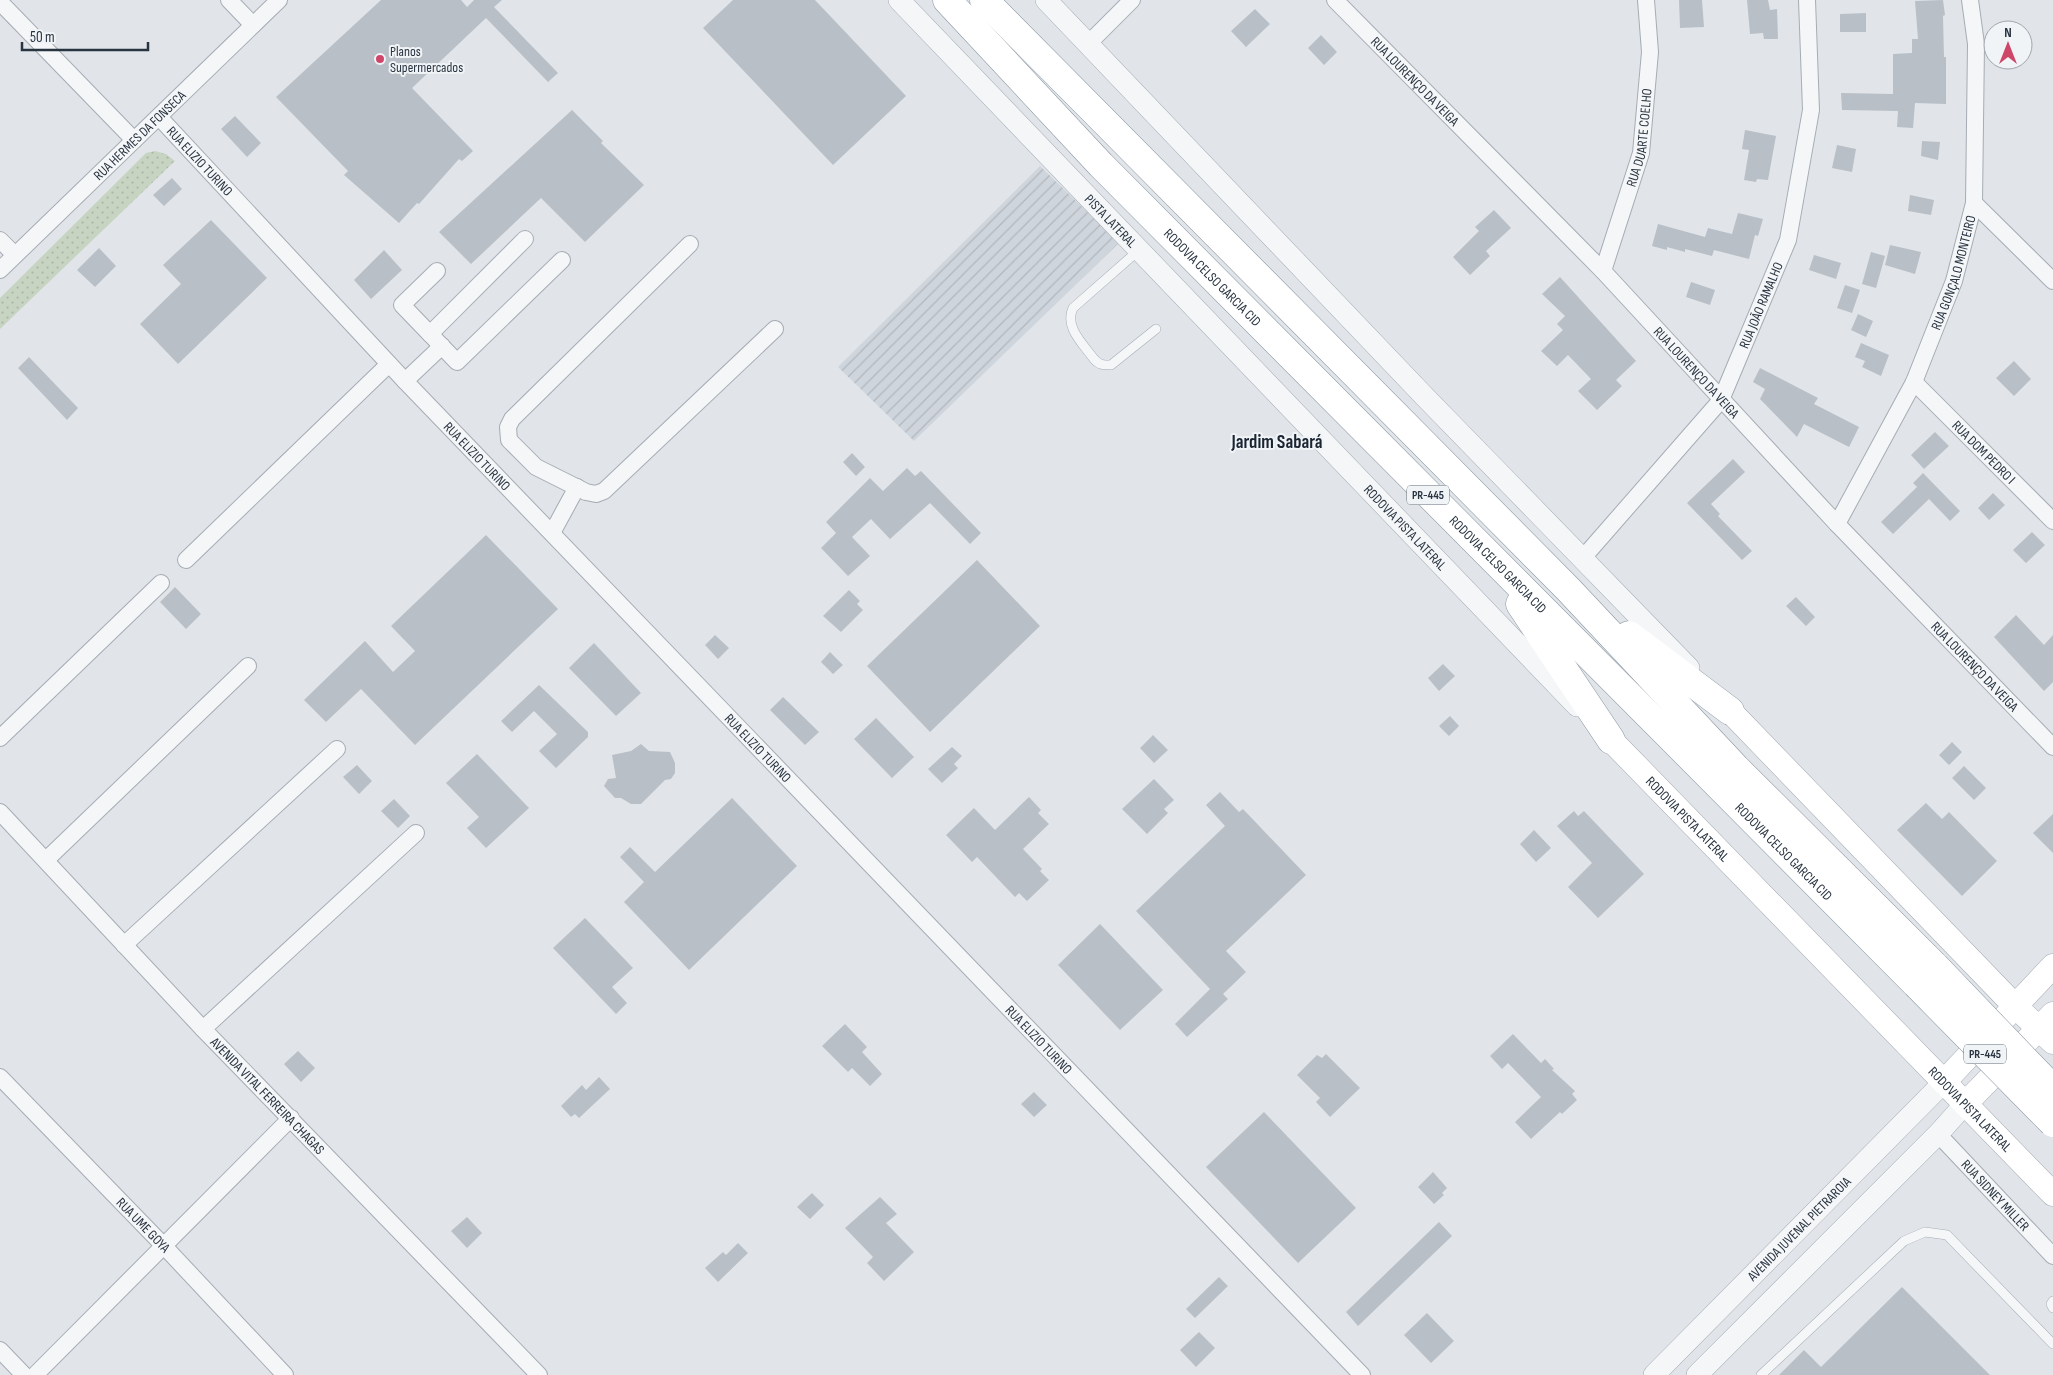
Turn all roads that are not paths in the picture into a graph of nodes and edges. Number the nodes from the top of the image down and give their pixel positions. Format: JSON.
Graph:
{"nodes":[{"id":1,"x":229,"y":0,"type":"edge"},
{"id":2,"x":279,"y":0,"type":"edge"},
{"id":3,"x":899,"y":0,"type":"edge"},
{"id":4,"x":947,"y":0,"type":"edge"},
{"id":5,"x":984,"y":0,"type":"edge"},
{"id":6,"x":1046,"y":0,"type":"edge"},
{"id":7,"x":1132,"y":0,"type":"edge"},
{"id":8,"x":1335,"y":0,"type":"edge"},
{"id":9,"x":1646,"y":0,"type":"edge"},
{"id":10,"x":1807,"y":0,"type":"edge"},
{"id":11,"x":1970,"y":0,"type":"edge"},
{"id":12,"x":0,"y":2,"type":"edge"},
{"id":13,"x":253,"y":25,"type":"junction"},
{"id":14,"x":1088,"y":44,"type":"junction"},
{"id":15,"x":159,"y":117,"type":"junction"},
{"id":16,"x":134,"y":140,"type":"junction"},
{"id":17,"x":1974,"y":202,"type":"junction"},
{"id":18,"x":525,"y":239,"type":"dead end"},
{"id":19,"x":0,"y":240,"type":"edge"},
{"id":20,"x":690,"y":244,"type":"dead end"},
{"id":21,"x":1139,"y":250,"type":"junction"},
{"id":22,"x":15,"y":255,"type":"junction"},
{"id":23,"x":562,"y":260,"type":"dead end"},
{"id":24,"x":0,"y":270,"type":"edge"},
{"id":25,"x":437,"y":271,"type":"dead end"},
{"id":26,"x":1603,"y":271,"type":"junction"},
{"id":27,"x":2053,"y":281,"type":"edge"},
{"id":28,"x":775,"y":329,"type":"dead end"},
{"id":29,"x":1156,"y":329,"type":"dead end"},
{"id":30,"x":430,"y":334,"type":"junction"},
{"id":31,"x":442,"y":346,"type":"junction"},
{"id":32,"x":390,"y":364,"type":"junction"},
{"id":33,"x":406,"y":381,"type":"junction"},
{"id":34,"x":1914,"y":382,"type":"junction"},
{"id":35,"x":1721,"y":400,"type":"junction"},
{"id":36,"x":1324,"y":442,"type":"joint"},
{"id":37,"x":576,"y":487,"type":"junction"},
{"id":38,"x":2053,"y":521,"type":"edge"},
{"id":39,"x":1838,"y":524,"type":"junction"},
{"id":40,"x":552,"y":533,"type":"junction"},
{"id":41,"x":1486,"y":553,"type":"junction"},
{"id":42,"x":1582,"y":559,"type":"junction"},
{"id":43,"x":186,"y":560,"type":"dead end"},
{"id":44,"x":161,"y":583,"type":"dead end"},
{"id":45,"x":1568,"y":589,"type":"junction"},
{"id":46,"x":248,"y":666,"type":"dead end"},
{"id":47,"x":1730,"y":710,"type":"junction"},
{"id":48,"x":0,"y":738,"type":"edge"},
{"id":49,"x":1611,"y":740,"type":"junction"},
{"id":50,"x":2053,"y":747,"type":"edge"},
{"id":51,"x":337,"y":749,"type":"dead end"},
{"id":52,"x":0,"y":812,"type":"edge"},
{"id":53,"x":416,"y":833,"type":"dead end"},
{"id":54,"x":46,"y":860,"type":"junction"},
{"id":55,"x":124,"y":945,"type":"junction"},
{"id":56,"x":2053,"y":966,"type":"edge"},
{"id":57,"x":1925,"y":975,"type":"junction"},
{"id":58,"x":2015,"y":1006,"type":"junction"},
{"id":59,"x":2048,"y":1028,"type":"edge"},
{"id":60,"x":203,"y":1029,"type":"junction"},
{"id":61,"x":0,"y":1077,"type":"edge"},
{"id":62,"x":1944,"y":1082,"type":"junction"},
{"id":63,"x":2053,"y":1089,"type":"edge"},
{"id":64,"x":1965,"y":1104,"type":"junction"},
{"id":65,"x":291,"y":1118,"type":"junction"},
{"id":66,"x":2053,"y":1123,"type":"edge"},
{"id":67,"x":1938,"y":1134,"type":"junction"},
{"id":68,"x":2053,"y":1194,"type":"edge"},
{"id":69,"x":163,"y":1245,"type":"junction"},
{"id":70,"x":2053,"y":1256,"type":"edge"},
{"id":71,"x":2053,"y":1301,"type":"edge"},
{"id":72,"x":2053,"y":1308,"type":"edge"},
{"id":73,"x":2053,"y":1344,"type":"edge"},
{"id":74,"x":0,"y":1350,"type":"edge"},
{"id":75,"x":24,"y":1375,"type":"edge"},
{"id":76,"x":35,"y":1375,"type":"edge"},
{"id":77,"x":285,"y":1375,"type":"edge"},
{"id":78,"x":539,"y":1375,"type":"edge"},
{"id":79,"x":1362,"y":1375,"type":"edge"},
{"id":80,"x":1654,"y":1375,"type":"edge"},
{"id":81,"x":1697,"y":1375,"type":"edge"},
{"id":82,"x":1761,"y":1375,"type":"edge"}],
"edges":[{"from":1,"to":13,"type":"street"},
{"from":2,"to":13,"type":"street","name":"RUA HERMES DA FONSECA"},
{"from":3,"to":21,"type":"street","name":"PISTA LATERAL","number":"PR-445"},
{"from":4,"to":41,"type":"highway","name":"RODOVIA CELSO GARCIA CID","number":"PR-445"},
{"from":5,"to":45,"type":"highway","name":"RODOVIA CELSO GARCIA CID","number":"PR-445"},
{"from":6,"to":14,"type":"street"},
{"from":7,"to":14,"type":"street"},
{"from":8,"to":26,"type":"street","name":"RUA LOURENÇO DA VEIGA"},
{"from":9,"to":26,"type":"street","name":"RUA DUARTE COELHO"},
{"from":10,"to":35,"type":"street","name":"RUA JOÃO RAMALHO"},
{"from":11,"to":17,"type":"street","name":"RUA GONÇALO MONTEIRO"},
{"from":12,"to":16,"type":"street"},
{"from":13,"to":15,"type":"street","name":"RUA HERMES DA FONSECA"},
{"from":14,"to":42,"type":"street"},
{"from":15,"to":16,"type":"street","name":"RUA HERMES DA FONSECA"},
{"from":15,"to":32,"type":"street","name":"RUA ELIZIO TURINO"},
{"from":16,"to":22,"type":"street","name":"RUA HERMES DA FONSECA"},
{"from":17,"to":27,"type":"street"},
{"from":17,"to":34,"type":"street","name":"RUA GONÇALO MONTEIRO"},
{"from":18,"to":30,"type":"street"},
{"from":19,"to":22,"type":"street"},
{"from":20,"to":37,"type":"street"},
{"from":21,"to":29,"type":"lane"},
{"from":21,"to":36,"type":"street","name":"PISTA LATERAL","number":"PR-445"},
{"from":22,"to":24,"type":"street","name":"RUA HERMES DA FONSECA"},
{"from":23,"to":31,"type":"street"},
{"from":25,"to":30,"type":"street"},
{"from":26,"to":35,"type":"street","name":"RUA LOURENÇO DA VEIGA"},
{"from":28,"to":37,"type":"street"},
{"from":30,"to":31,"type":"street"},
{"from":31,"to":33,"type":"street"},
{"from":32,"to":33,"type":"street","name":"RUA ELIZIO TURINO"},
{"from":32,"to":43,"type":"street"},
{"from":33,"to":40,"type":"street","name":"RUA ELIZIO TURINO"},
{"from":34,"to":38,"type":"street","name":"RUA DOM PEDRO I"},
{"from":34,"to":39,"type":"street","name":"RUA GONÇALO MONTEIRO"},
{"from":35,"to":39,"type":"street","name":"RUA LOURENÇO DA VEIGA"},
{"from":35,"to":42,"type":"street","name":"RUA JOÃO RAMALHO"},
{"from":36,"to":49,"type":"street","name":"RODOVIA PISTA LATERAL","number":"PR-445"},
{"from":37,"to":40,"type":"street"},
{"from":39,"to":50,"type":"street","name":"RUA LOURENÇO DA VEIGA"},
{"from":40,"to":79,"type":"street","name":"RUA ELIZIO TURINO"},
{"from":41,"to":49,"type":"highway"},
{"from":41,"to":57,"type":"highway","name":"RODOVIA CELSO GARCIA CID","number":"PR-445"},
{"from":42,"to":47,"type":"street"},
{"from":44,"to":48,"type":"street"},
{"from":45,"to":47,"type":"highway"},
{"from":45,"to":57,"type":"highway","name":"RODOVIA CELSO GARCIA CID","number":"PR-445"},
{"from":46,"to":54,"type":"street"},
{"from":47,"to":58,"type":"main road"},
{"from":49,"to":62,"type":"main road","name":"RODOVIA PISTA LATERAL","number":"PR-445"},
{"from":51,"to":55,"type":"street"},
{"from":52,"to":54,"type":"street","name":"AVENIDA VITAL FERREIRA CHAGAS"},
{"from":53,"to":60,"type":"street"},
{"from":54,"to":55,"type":"street","name":"AVENIDA VITAL FERREIRA CHAGAS"},
{"from":55,"to":60,"type":"street","name":"AVENIDA VITAL FERREIRA CHAGAS"},
{"from":56,"to":58,"type":"main road"},
{"from":57,"to":63,"type":"highway","name":"RODOVIA CELSO GARCIA CID","number":"PR-445","bridge":true},
{"from":57,"to":66,"type":"highway","name":"RODOVIA CELSO GARCIA CID","number":"PR-445","bridge":true},
{"from":58,"to":59,"type":"main road"},
{"from":58,"to":62,"type":"main road"},
{"from":59,"to":64,"type":"main road"},
{"from":60,"to":65,"type":"street","name":"AVENIDA VITAL FERREIRA CHAGAS"},
{"from":61,"to":69,"type":"street","name":"RUA UME GOYA"},
{"from":62,"to":64,"type":"main road","name":"RODOVIA PISTA LATERAL","number":"PR-445"},
{"from":62,"to":80,"type":"street","name":"AVENIDA JUVENAL PIETRAROIA"},
{"from":64,"to":67,"type":"street"},
{"from":64,"to":68,"type":"main road","name":"RODOVIA PISTA LATERAL","number":"PR-445"},
{"from":65,"to":69,"type":"street"},
{"from":65,"to":78,"type":"street","name":"AVENIDA VITAL FERREIRA CHAGAS"},
{"from":67,"to":70,"type":"street","name":"RUA SIDNEY MILLER"},
{"from":67,"to":81,"type":"street"},
{"from":69,"to":76,"type":"street"},
{"from":69,"to":77,"type":"street","name":"RUA UME GOYA"},
{"from":71,"to":72,"type":"lane"},
{"from":73,"to":82,"type":"lane"},
{"from":74,"to":75,"type":"street"}]}
